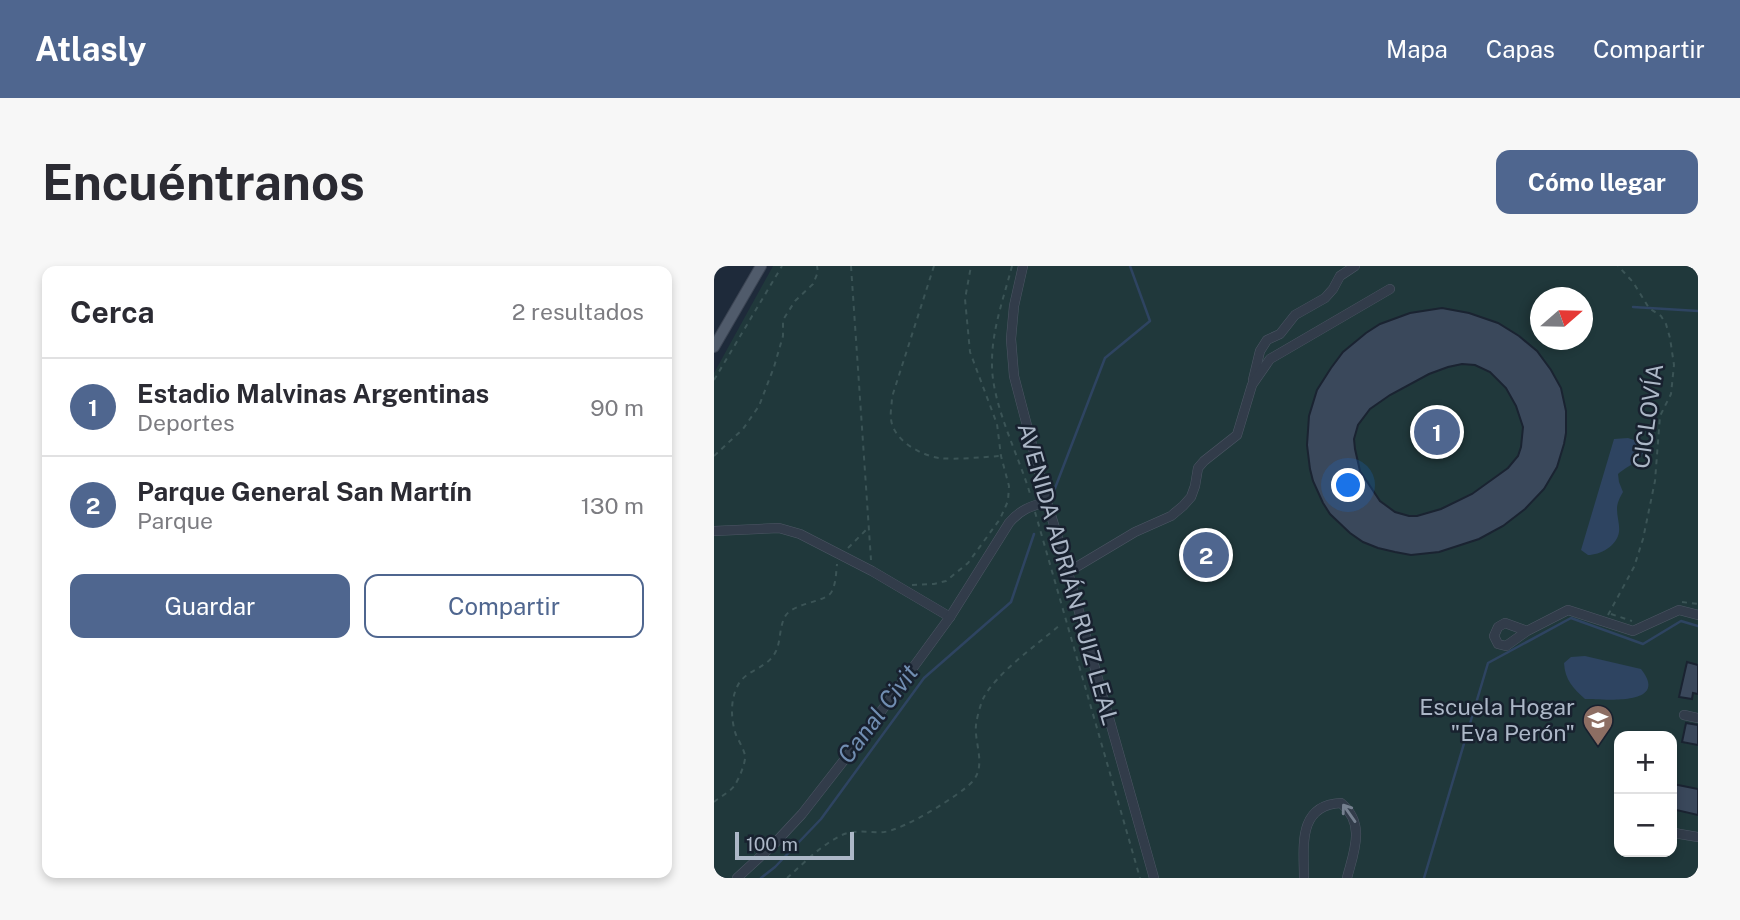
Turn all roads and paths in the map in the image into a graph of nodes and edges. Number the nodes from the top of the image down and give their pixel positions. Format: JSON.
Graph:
{"nodes":[{"id":1,"x":761,"y":266,"type":"edge"},
{"id":2,"x":782,"y":266,"type":"edge"},
{"id":3,"x":817,"y":266,"type":"edge"},
{"id":4,"x":851,"y":266,"type":"edge"},
{"id":5,"x":934,"y":266,"type":"edge"},
{"id":6,"x":971,"y":266,"type":"edge"},
{"id":7,"x":1012,"y":266,"type":"edge"},
{"id":8,"x":1023,"y":266,"type":"edge"},
{"id":9,"x":1355,"y":266,"type":"edge"},
{"id":10,"x":1618,"y":266,"type":"edge"},
{"id":11,"x":1390,"y":289,"type":"dead end"},
{"id":12,"x":714,"y":347,"type":"edge"},
{"id":13,"x":714,"y":380,"type":"edge"},
{"id":14,"x":1252,"y":385,"type":"junction"},
{"id":15,"x":714,"y":456,"type":"edge"},
{"id":16,"x":1001,"y":456,"type":"junction"},
{"id":17,"x":1047,"y":502,"type":"junction"},
{"id":18,"x":1033,"y":505,"type":"junction"},
{"id":19,"x":869,"y":528,"type":"junction"},
{"id":20,"x":714,"y":531,"type":"edge"},
{"id":21,"x":841,"y":555,"type":"junction"},
{"id":22,"x":872,"y":571,"type":"junction"},
{"id":23,"x":1068,"y":572,"type":"junction"},
{"id":24,"x":897,"y":586,"type":"junction"},
{"id":25,"x":1698,"y":615,"type":"edge"},
{"id":26,"x":950,"y":617,"type":"junction"},
{"id":27,"x":1605,"y":621,"type":"junction"},
{"id":28,"x":1060,"y":625,"type":"dead end"},
{"id":29,"x":1527,"y":631,"type":"dead end"},
{"id":30,"x":1685,"y":715,"type":"dead end"},
{"id":31,"x":1698,"y":718,"type":"edge"},
{"id":32,"x":714,"y":802,"type":"edge"},
{"id":33,"x":1677,"y":834,"type":"edge"},
{"id":34,"x":1698,"y":837,"type":"edge"},
{"id":35,"x":737,"y":878,"type":"edge"},
{"id":36,"x":787,"y":878,"type":"edge"},
{"id":37,"x":1140,"y":878,"type":"edge"},
{"id":38,"x":1154,"y":878,"type":"edge"},
{"id":39,"x":1304,"y":878,"type":"edge"},
{"id":40,"x":1347,"y":878,"type":"edge"}],
"edges":[{"from":1,"to":12,"type":"main road"},
{"from":2,"to":13,"type":"path"},
{"from":3,"to":15,"type":"path"},
{"from":4,"to":19,"type":"path"},
{"from":5,"to":16,"type":"path"},
{"from":6,"to":16,"type":"path"},
{"from":7,"to":18,"type":"path"},
{"from":8,"to":17,"type":"street","name":"AVENIDA ADRIÁN RUIZ LEAL"},
{"from":9,"to":14,"type":"street"},
{"from":10,"to":27,"type":"path","name":"CICLOVÍA"},
{"from":11,"to":14,"type":"street"},
{"from":14,"to":23,"type":"street"},
{"from":16,"to":24,"type":"path"},
{"from":17,"to":18,"type":"street"},
{"from":17,"to":23,"type":"street","name":"AVENIDA ADRIÁN RUIZ LEAL"},
{"from":18,"to":26,"type":"street"},
{"from":18,"to":37,"type":"path"},
{"from":19,"to":21,"type":"path"},
{"from":19,"to":22,"type":"path"},
{"from":20,"to":21,"type":"street"},
{"from":21,"to":22,"type":"street"},
{"from":21,"to":32,"type":"path"},
{"from":22,"to":24,"type":"street"},
{"from":23,"to":38,"type":"street","name":"AVENIDA ADRIÁN RUIZ LEAL"},
{"from":24,"to":26,"type":"street"},
{"from":25,"to":27,"type":"street"},
{"from":26,"to":35,"type":"street"},
{"from":27,"to":29,"type":"street"},
{"from":28,"to":36,"type":"path"},
{"from":30,"to":31,"type":"street"},
{"from":33,"to":34,"type":"street"},
{"from":40,"to":39,"type":"street","one_way":true}]}
